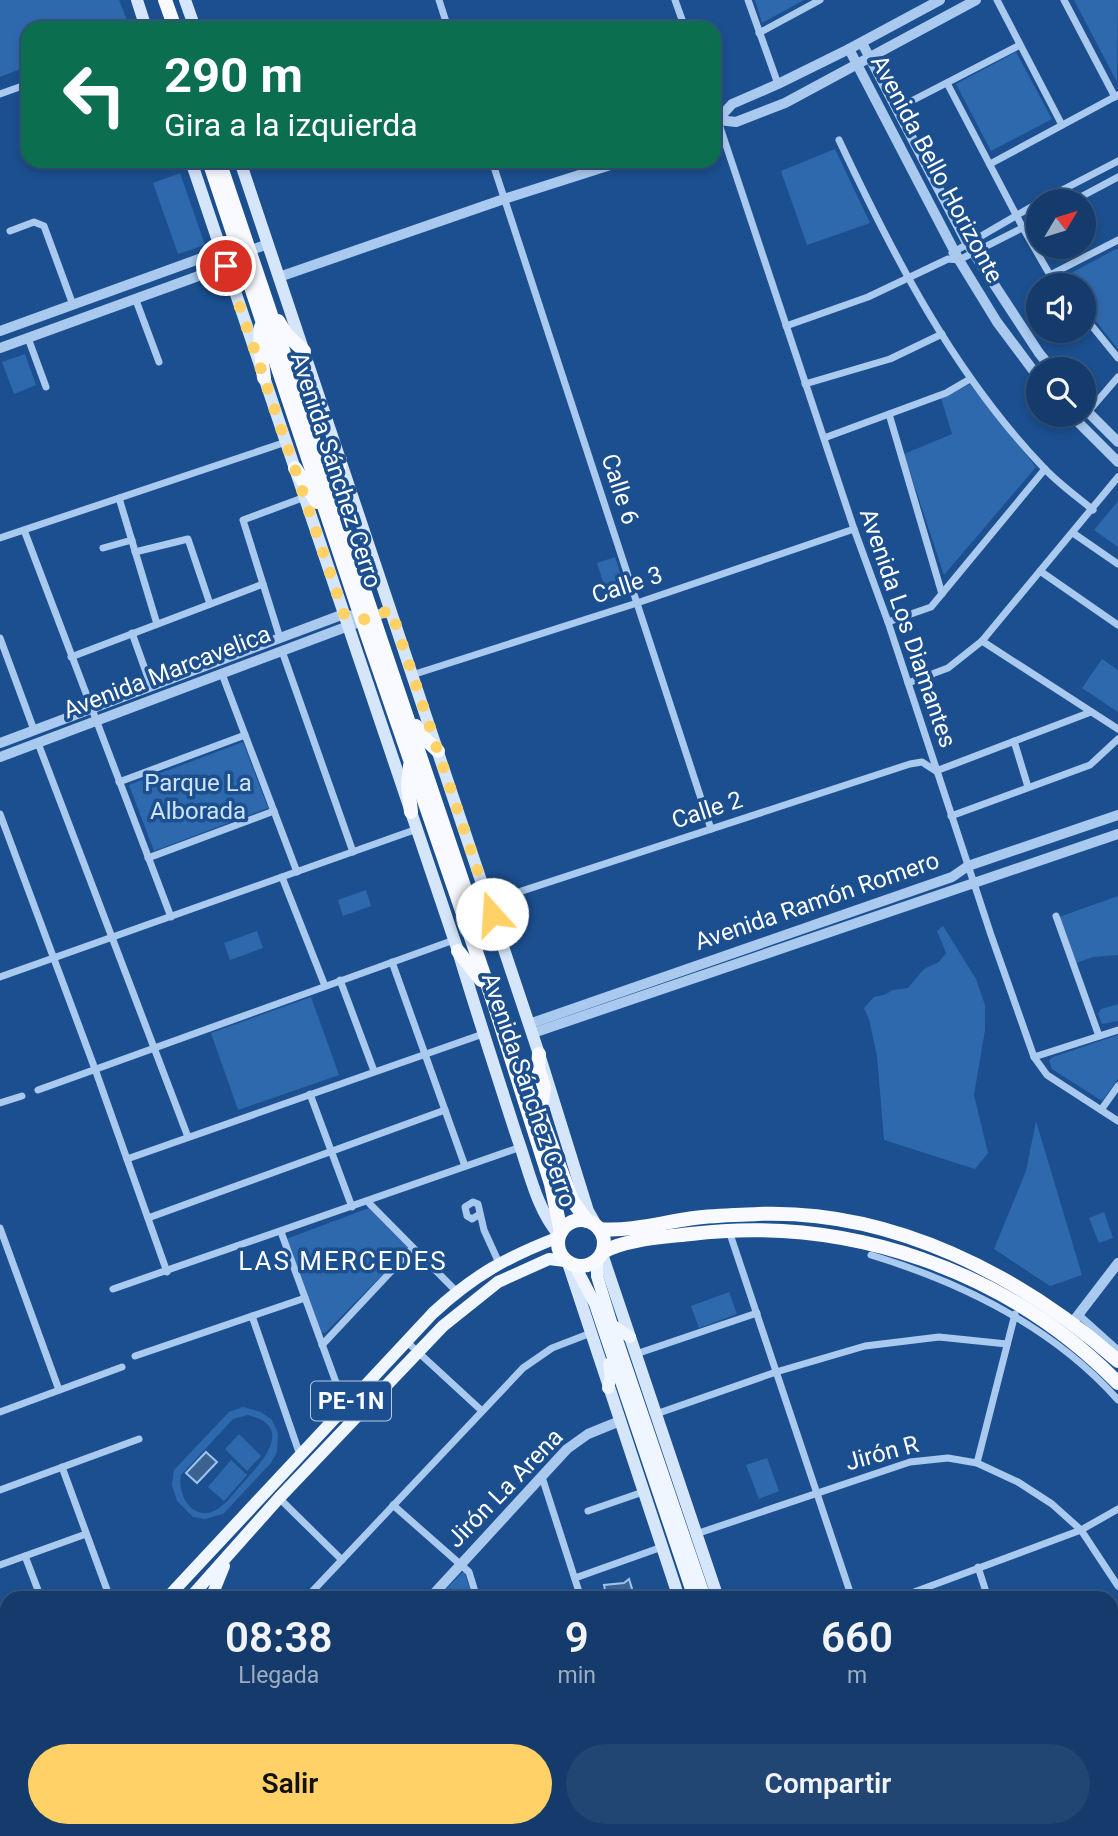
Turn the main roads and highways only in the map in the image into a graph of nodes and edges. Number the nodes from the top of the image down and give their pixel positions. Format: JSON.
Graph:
{"nodes":[{"id":1,"x":137,"y":0,"type":"edge"},
{"id":2,"x":155,"y":0,"type":"edge"},
{"id":3,"x":165,"y":0,"type":"edge"},
{"id":4,"x":185,"y":0,"type":"edge"},
{"id":5,"x":144,"y":21,"type":"edge"},
{"id":6,"x":162,"y":21,"type":"edge"},
{"id":7,"x":172,"y":21,"type":"edge"},
{"id":8,"x":192,"y":21,"type":"edge"},
{"id":9,"x":193,"y":168,"type":"edge"},
{"id":10,"x":206,"y":168,"type":"edge"},
{"id":11,"x":211,"y":168,"type":"edge"},
{"id":12,"x":221,"y":168,"type":"edge"},
{"id":13,"x":242,"y":168,"type":"edge"},
{"id":14,"x":218,"y":189,"type":"junction"},
{"id":15,"x":245,"y":252,"type":"junction"},
{"id":16,"x":267,"y":301,"type":"junction"},
{"id":17,"x":261,"y":318,"type":"junction"},
{"id":18,"x":304,"y":351,"type":"junction"},
{"id":19,"x":264,"y":378,"type":"junction"},
{"id":20,"x":340,"y":460,"type":"junction"},
{"id":21,"x":295,"y":468,"type":"junction"},
{"id":22,"x":330,"y":521,"type":"junction"},
{"id":23,"x":343,"y":530,"type":"junction"},
{"id":24,"x":367,"y":618,"type":"junction"},
{"id":25,"x":403,"y":705,"type":"junction"},
{"id":26,"x":438,"y":751,"type":"junction"},
{"id":27,"x":411,"y":762,"type":"junction"},
{"id":28,"x":411,"y":812,"type":"junction"},
{"id":29,"x":456,"y":946,"type":"junction"},
{"id":30,"x":494,"y":1004,"type":"junction"},
{"id":31,"x":539,"y":1054,"type":"junction"},
{"id":32,"x":540,"y":1117,"type":"junction"},
{"id":33,"x":594,"y":1225,"type":"junction"},
{"id":34,"x":876,"y":1228,"type":"junction"},
{"id":35,"x":668,"y":1229,"type":"junction"},
{"id":36,"x":560,"y":1235,"type":"junction"},
{"id":37,"x":873,"y":1250,"type":"junction"},
{"id":38,"x":601,"y":1256,"type":"junction"},
{"id":39,"x":570,"y":1263,"type":"junction"},
{"id":40,"x":1018,"y":1303,"type":"junction"},
{"id":41,"x":612,"y":1325,"type":"junction"},
{"id":42,"x":630,"y":1337,"type":"junction"},
{"id":43,"x":610,"y":1349,"type":"junction"},
{"id":44,"x":1116,"y":1371,"type":"edge"},
{"id":45,"x":608,"y":1388,"type":"junction"},
{"id":46,"x":236,"y":1546,"type":"junction"},
{"id":47,"x":176,"y":1591,"type":"edge"},
{"id":48,"x":196,"y":1591,"type":"edge"},
{"id":49,"x":214,"y":1591,"type":"edge"},
{"id":50,"x":677,"y":1591,"type":"edge"},
{"id":51,"x":692,"y":1591,"type":"edge"},
{"id":52,"x":703,"y":1591,"type":"edge"},
{"id":53,"x":716,"y":1591,"type":"edge"}],
"edges":[{"from":1,"to":5,"type":"main road"},
{"from":2,"to":6,"type":"highway"},
{"from":3,"to":7,"type":"highway"},
{"from":4,"to":8,"type":"main road"},
{"from":9,"to":19,"type":"main road","name":"Avenida Sánchez Cerro"},
{"from":10,"to":14,"type":"highway"},
{"from":11,"to":14,"type":"highway","name":"Avenida Sánchez Cerro"},
{"from":12,"to":15,"type":"highway","name":"Avenida Sánchez Cerro"},
{"from":13,"to":18,"type":"main road","name":"Avenida Sánchez Cerro"},
{"from":14,"to":15,"type":"highway","name":"Avenida Sánchez Cerro"},
{"from":15,"to":16,"type":"highway","name":"Avenida Sánchez Cerro"},
{"from":15,"to":17,"type":"highway","name":"Avenida Sánchez Cerro"},
{"from":16,"to":18,"type":"highway"},
{"from":16,"to":23,"type":"highway","name":"Avenida Sánchez Cerro"},
{"from":17,"to":19,"type":"highway"},
{"from":17,"to":22,"type":"highway","name":"Avenida Sánchez Cerro"},
{"from":18,"to":20,"type":"main road","name":"Avenida Sánchez Cerro"},
{"from":19,"to":21,"type":"main road","name":"Avenida Sánchez Cerro"},
{"from":20,"to":23,"type":"highway"},
{"from":20,"to":26,"type":"main road","name":"Avenida Sánchez Cerro"},
{"from":21,"to":22,"type":"highway"},
{"from":21,"to":28,"type":"main road","name":"Avenida Sánchez Cerro"},
{"from":22,"to":24,"type":"highway","name":"Avenida Sánchez Cerro"},
{"from":23,"to":24,"type":"highway","name":"Avenida Sánchez Cerro"},
{"from":24,"to":25,"type":"highway","name":"Avenida Sánchez Cerro"},
{"from":24,"to":27,"type":"highway","name":"Avenida Sánchez Cerro"},
{"from":25,"to":26,"type":"highway"},
{"from":25,"to":32,"type":"highway","name":"Avenida Sánchez Cerro"},
{"from":26,"to":31,"type":"main road","name":"Avenida Sánchez Cerro"},
{"from":27,"to":28,"type":"highway"},
{"from":27,"to":30,"type":"highway","name":"Avenida Sánchez Cerro"},
{"from":28,"to":29,"type":"main road","name":"Avenida Sánchez Cerro"},
{"from":29,"to":30,"type":"highway"},
{"from":29,"to":36,"type":"main road","name":"Avenida Sánchez Cerro"},
{"from":30,"to":36,"type":"highway","name":"Avenida Sánchez Cerro"},
{"from":31,"to":32,"type":"highway"},
{"from":31,"to":33,"type":"main road","name":"Avenida Sánchez Cerro"},
{"from":32,"to":33,"type":"highway","name":"Avenida Sánchez Cerro"},
{"from":33,"to":35,"type":"highway"},
{"from":33,"to":36,"type":"highway","number":"PE-1N"},
{"from":33,"to":38,"type":"highway"},
{"from":34,"to":35,"type":"highway"},
{"from":34,"to":37,"type":"highway"},
{"from":34,"to":40,"type":"highway"},
{"from":35,"to":37,"type":"highway"},
{"from":35,"to":38,"type":"highway"},
{"from":36,"to":39,"type":"highway"},
{"from":36,"to":47,"type":"main road","number":"PE-1N"},
{"from":37,"to":40,"type":"highway"},
{"from":38,"to":39,"type":"highway","number":"PE-1N"},
{"from":38,"to":41,"type":"main road"},
{"from":38,"to":42,"type":"main road"},
{"from":39,"to":43,"type":"main road"},
{"from":39,"to":45,"type":"main road"},
{"from":39,"to":46,"type":"main road","number":"PE-1N"},
{"from":40,"to":44,"type":"highway"},
{"from":40,"to":44,"type":"highway"},
{"from":41,"to":42,"type":"main road"},
{"from":41,"to":52,"type":"main road"},
{"from":42,"to":53,"type":"main road"},
{"from":43,"to":45,"type":"main road"},
{"from":43,"to":51,"type":"main road"},
{"from":45,"to":50,"type":"main road"},
{"from":46,"to":48,"type":"main road","number":"PE-1N"},
{"from":46,"to":49,"type":"main road"}]}
